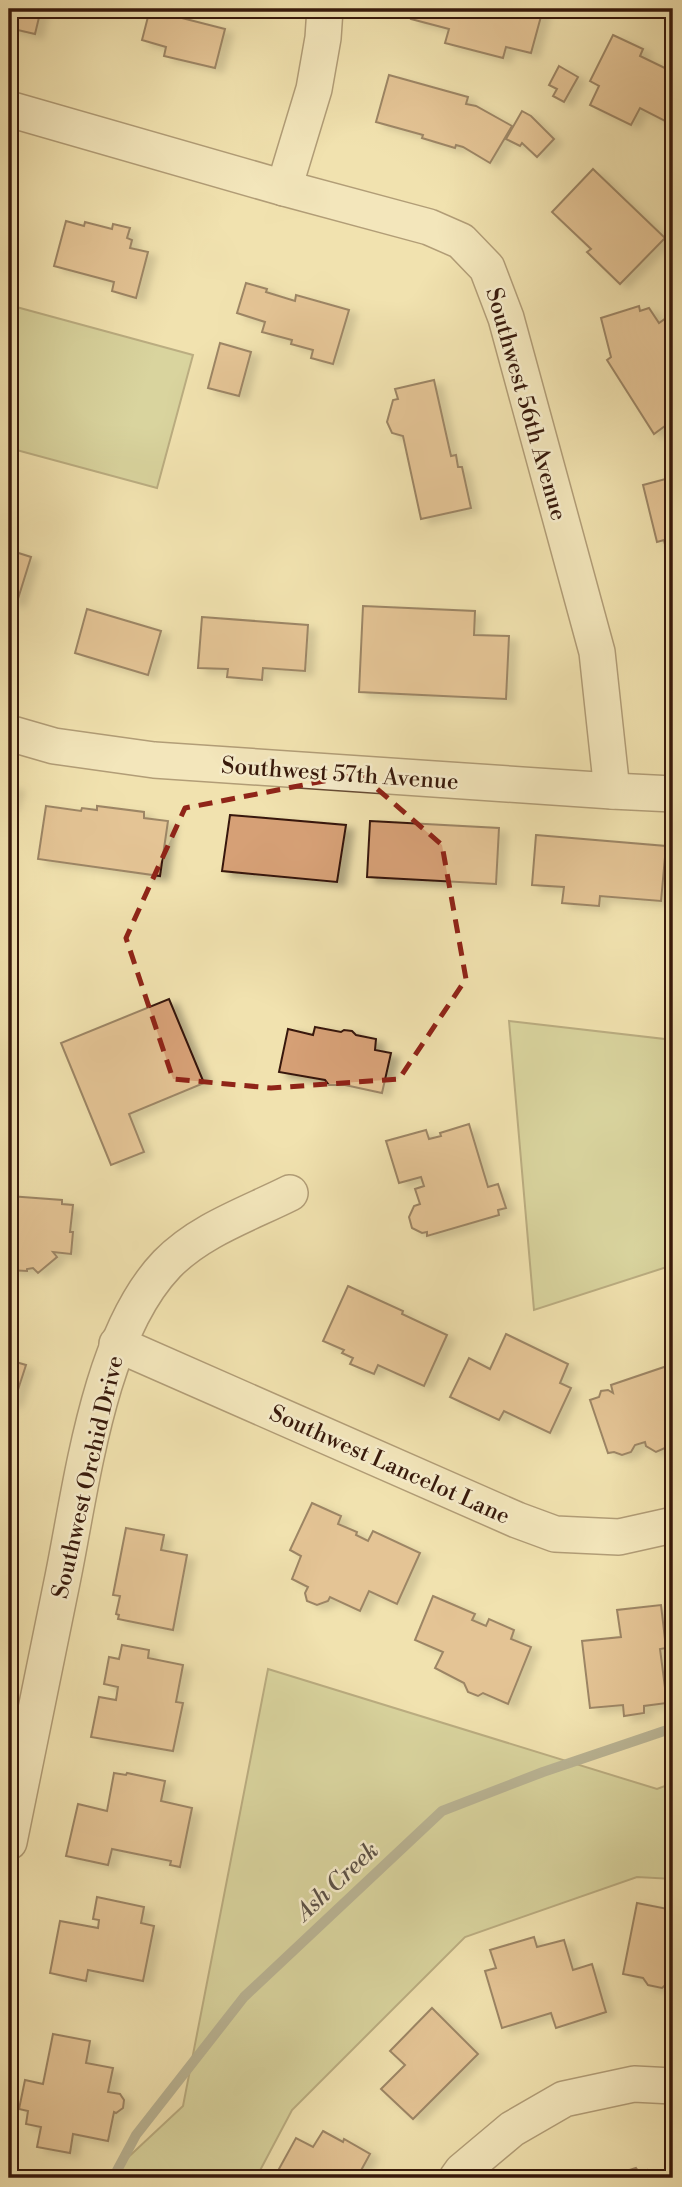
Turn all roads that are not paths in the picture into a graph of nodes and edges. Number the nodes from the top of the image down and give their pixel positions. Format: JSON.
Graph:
{"nodes":[{"id":1,"x":325,"y":9,"type":"edge"},
{"id":2,"x":9,"y":109,"type":"edge"},
{"id":3,"x":284,"y":188,"type":"junction"},
{"id":4,"x":9,"y":733,"type":"edge"},
{"id":5,"x":612,"y":792,"type":"junction"},
{"id":6,"x":673,"y":794,"type":"edge"},
{"id":7,"x":290,"y":1194,"type":"dead end"},
{"id":8,"x":117,"y":1344,"type":"junction"},
{"id":9,"x":673,"y":1525,"type":"edge"},
{"id":10,"x":9,"y":1842,"type":"edge"},
{"id":11,"x":673,"y":2086,"type":"edge"},
{"id":12,"x":457,"y":2178,"type":"edge"}],
"edges":[{"from":1,"to":3,"type":"street"},
{"from":2,"to":3,"type":"street","name":"Southwest 56th Avenue"},
{"from":3,"to":5,"type":"street","name":"Southwest 56th Avenue"},
{"from":4,"to":5,"type":"street","name":"Southwest 57th Avenue"},
{"from":5,"to":6,"type":"street","name":"Southwest 57th Avenue"},
{"from":7,"to":8,"type":"street","name":"Southwest Orchid Drive"},
{"from":8,"to":9,"type":"street","name":"Southwest Lancelot Lane"},
{"from":8,"to":10,"type":"street","name":"Southwest Orchid Drive"},
{"from":11,"to":12,"type":"street"}]}
